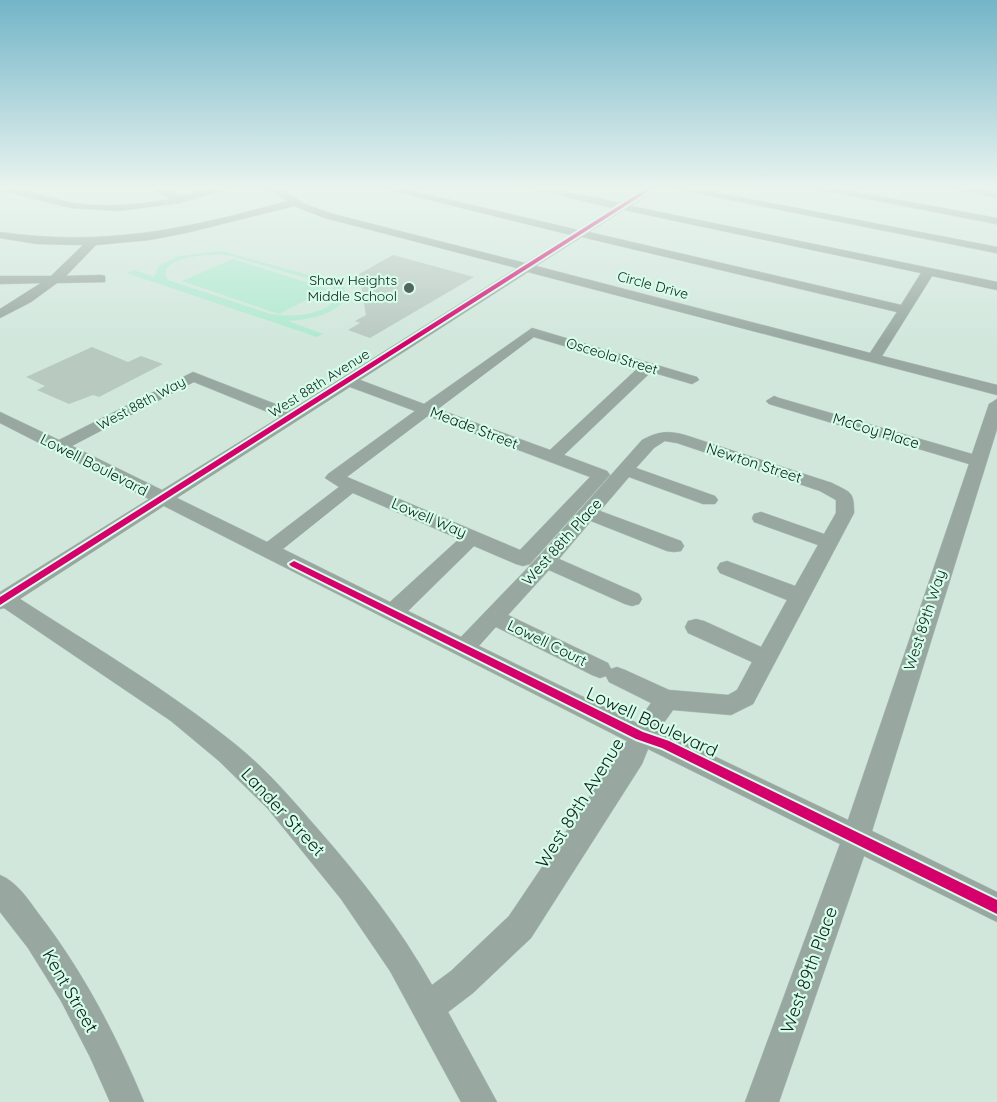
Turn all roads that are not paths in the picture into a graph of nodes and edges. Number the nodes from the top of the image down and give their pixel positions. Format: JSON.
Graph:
{"nodes":[{"id":1,"x":28,"y":238,"type":"edge"},
{"id":2,"x":116,"y":238,"type":"edge"},
{"id":3,"x":415,"y":238,"type":"edge"},
{"id":4,"x":572,"y":238,"type":"edge"},
{"id":5,"x":598,"y":238,"type":"edge"},
{"id":6,"x":770,"y":238,"type":"edge"},
{"id":7,"x":937,"y":238,"type":"edge"},
{"id":8,"x":93,"y":241,"type":"junction"},
{"id":9,"x":997,"y":250,"type":"edge"},
{"id":10,"x":527,"y":268,"type":"junction"},
{"id":11,"x":928,"y":272,"type":"junction"},
{"id":12,"x":101,"y":279,"type":"dead end"},
{"id":13,"x":0,"y":280,"type":"edge"},
{"id":14,"x":53,"y":281,"type":"junction"},
{"id":15,"x":997,"y":286,"type":"edge"},
{"id":16,"x":904,"y":310,"type":"junction"},
{"id":17,"x":0,"y":314,"type":"edge"},
{"id":18,"x":874,"y":358,"type":"junction"},
{"id":19,"x":648,"y":367,"type":"junction"},
{"id":20,"x":692,"y":380,"type":"dead end"},
{"id":21,"x":348,"y":381,"type":"junction"},
{"id":22,"x":997,"y":390,"type":"edge"},
{"id":23,"x":774,"y":400,"type":"dead end"},
{"id":24,"x":997,"y":404,"type":"edge"},
{"id":25,"x":426,"y":410,"type":"junction"},
{"id":26,"x":292,"y":416,"type":"junction"},
{"id":27,"x":0,"y":417,"type":"edge"},
{"id":28,"x":662,"y":436,"type":"joint"},
{"id":29,"x":58,"y":447,"type":"junction"},
{"id":30,"x":552,"y":457,"type":"junction"},
{"id":31,"x":977,"y":461,"type":"junction"},
{"id":32,"x":626,"y":470,"type":"junction"},
{"id":33,"x":352,"y":485,"type":"junction"},
{"id":34,"x":162,"y":498,"type":"junction"},
{"id":35,"x":709,"y":500,"type":"dead end"},
{"id":36,"x":587,"y":513,"type":"junction"},
{"id":37,"x":762,"y":518,"type":"dead end"},
{"id":38,"x":472,"y":537,"type":"junction"},
{"id":39,"x":828,"y":542,"type":"junction"},
{"id":40,"x":674,"y":546,"type":"dead end"},
{"id":41,"x":268,"y":551,"type":"junction"},
{"id":42,"x":523,"y":559,"type":"joint"},
{"id":43,"x":546,"y":561,"type":"junction"},
{"id":44,"x":727,"y":568,"type":"dead end"},
{"id":45,"x":799,"y":596,"type":"junction"},
{"id":46,"x":632,"y":599,"type":"dead end"},
{"id":47,"x":3,"y":601,"type":"edge"},
{"id":48,"x":392,"y":614,"type":"junction"},
{"id":49,"x":494,"y":617,"type":"junction"},
{"id":50,"x":696,"y":627,"type":"dead end"},
{"id":51,"x":463,"y":649,"type":"junction"},
{"id":52,"x":766,"y":658,"type":"junction"},
{"id":53,"x":666,"y":700,"type":"junction"},
{"id":54,"x":640,"y":736,"type":"junction"},
{"id":55,"x":855,"y":837,"type":"junction"},
{"id":56,"x":0,"y":889,"type":"edge"},
{"id":57,"x":997,"y":907,"type":"edge"},
{"id":58,"x":429,"y":1007,"type":"junction"},
{"id":59,"x":127,"y":1102,"type":"edge"},
{"id":60,"x":480,"y":1102,"type":"edge"},
{"id":61,"x":762,"y":1102,"type":"edge"}],
"edges":[{"from":1,"to":8,"type":"street"},
{"from":2,"to":8,"type":"street"},
{"from":3,"to":10,"type":"street","name":"Circle Drive"},
{"from":4,"to":10,"type":"street","name":"West 88th Avenue"},
{"from":5,"to":16,"type":"street"},
{"from":6,"to":11,"type":"street"},
{"from":7,"to":9,"type":"street"},
{"from":8,"to":14,"type":"street"},
{"from":10,"to":18,"type":"street","name":"Circle Drive"},
{"from":10,"to":21,"type":"street","name":"West 88th Avenue"},
{"from":11,"to":15,"type":"street"},
{"from":11,"to":16,"type":"street"},
{"from":12,"to":14,"type":"street"},
{"from":13,"to":14,"type":"street"},
{"from":14,"to":17,"type":"street"},
{"from":16,"to":18,"type":"street"},
{"from":18,"to":22,"type":"street","name":"Circle Drive"},
{"from":19,"to":20,"type":"street","name":"Osceola Street"},
{"from":19,"to":25,"type":"street","name":"Osceola Street"},
{"from":19,"to":30,"type":"street"},
{"from":21,"to":25,"type":"street","name":"Meade Street"},
{"from":21,"to":26,"type":"street","name":"West 88th Avenue"},
{"from":23,"to":31,"type":"street","name":"McCoy Place"},
{"from":24,"to":31,"type":"street","name":"West 89th Way"},
{"from":25,"to":30,"type":"street","name":"Meade Street"},
{"from":25,"to":33,"type":"street","name":"Lowell Way"},
{"from":26,"to":29,"type":"street","name":"West 88th Way"},
{"from":26,"to":34,"type":"street","name":"West 88th Avenue"},
{"from":27,"to":29,"type":"street","name":"Lowell Boulevard"},
{"from":28,"to":32,"type":"street","name":"West 88th Place"},
{"from":28,"to":39,"type":"street","name":"Newton Street"},
{"from":29,"to":34,"type":"street","name":"Lowell Boulevard"},
{"from":30,"to":42,"type":"street","name":"Meade Street"},
{"from":31,"to":55,"type":"street","name":"West 89th Way"},
{"from":32,"to":35,"type":"street"},
{"from":32,"to":36,"type":"street","name":"West 88th Place"},
{"from":33,"to":38,"type":"street","name":"Lowell Way"},
{"from":33,"to":41,"type":"street"},
{"from":34,"to":41,"type":"street","name":"Lowell Boulevard"},
{"from":34,"to":47,"type":"street","name":"West 88th Avenue"},
{"from":36,"to":40,"type":"street"},
{"from":36,"to":43,"type":"street","name":"West 88th Place"},
{"from":37,"to":39,"type":"street"},
{"from":38,"to":42,"type":"street","name":"Lowell Way"},
{"from":38,"to":48,"type":"street"},
{"from":39,"to":45,"type":"street"},
{"from":41,"to":48,"type":"street","name":"Lowell Boulevard"},
{"from":43,"to":46,"type":"street"},
{"from":43,"to":49,"type":"street","name":"West 88th Place"},
{"from":44,"to":45,"type":"street"},
{"from":45,"to":52,"type":"street"},
{"from":47,"to":58,"type":"street","name":"Lander Street"},
{"from":48,"to":51,"type":"street","name":"Lowell Boulevard"},
{"from":49,"to":51,"type":"street","name":"West 88th Place"},
{"from":49,"to":53,"type":"street","name":"Lowell Court"},
{"from":50,"to":52,"type":"street"},
{"from":51,"to":54,"type":"street","name":"Lowell Boulevard"},
{"from":52,"to":53,"type":"street"},
{"from":53,"to":54,"type":"street","name":"West 89th Avenue"},
{"from":54,"to":55,"type":"street","name":"Lowell Boulevard"},
{"from":54,"to":58,"type":"street","name":"West 89th Avenue"},
{"from":55,"to":57,"type":"street","name":"Lowell Boulevard"},
{"from":55,"to":61,"type":"street","name":"West 89th Place"},
{"from":56,"to":59,"type":"street","name":"Kent Street"},
{"from":58,"to":60,"type":"street","name":"Lander Street"}]}
